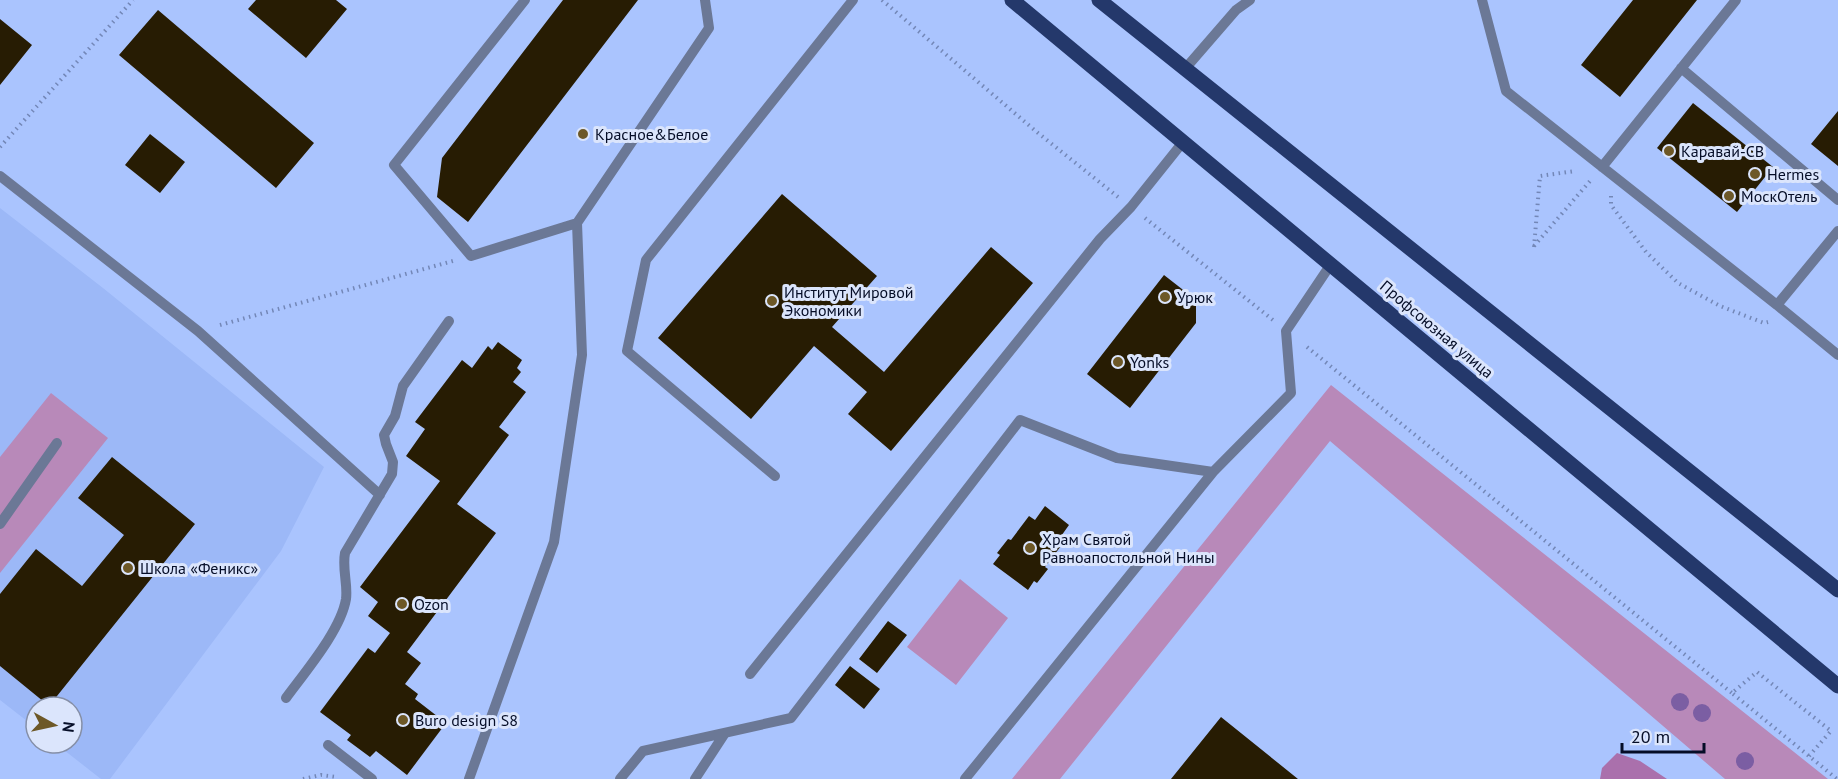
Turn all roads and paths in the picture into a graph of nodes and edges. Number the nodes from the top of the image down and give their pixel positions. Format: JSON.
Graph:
{"nodes":[{"id":1,"x":133,"y":0,"type":"edge"},
{"id":2,"x":525,"y":0,"type":"edge"},
{"id":3,"x":705,"y":0,"type":"edge"},
{"id":4,"x":853,"y":0,"type":"edge"},
{"id":5,"x":1012,"y":0,"type":"edge"},
{"id":6,"x":1099,"y":0,"type":"edge"},
{"id":7,"x":1250,"y":0,"type":"edge"},
{"id":8,"x":1482,"y":0,"type":"edge"},
{"id":9,"x":1736,"y":0,"type":"edge"},
{"id":10,"x":1681,"y":68,"type":"junction"},
{"id":11,"x":1184,"y":70,"type":"junction"},
{"id":12,"x":1184,"y":142,"type":"junction"},
{"id":13,"x":0,"y":147,"type":"edge"},
{"id":14,"x":1602,"y":167,"type":"junction"},
{"id":15,"x":1612,"y":175,"type":"junction"},
{"id":16,"x":0,"y":176,"type":"edge"},
{"id":17,"x":1838,"y":200,"type":"edge"},
{"id":18,"x":577,"y":223,"type":"junction"},
{"id":19,"x":1838,"y":231,"type":"edge"},
{"id":20,"x":471,"y":256,"type":"junction"},
{"id":21,"x":1331,"y":264,"type":"junction"},
{"id":22,"x":1777,"y":305,"type":"junction"},
{"id":23,"x":1787,"y":314,"type":"junction"},
{"id":24,"x":449,"y":321,"type":"dead end"},
{"id":25,"x":198,"y":331,"type":"junction"},
{"id":26,"x":1838,"y":355,"type":"edge"},
{"id":27,"x":57,"y":443,"type":"dead end"},
{"id":28,"x":1213,"y":472,"type":"junction"},
{"id":29,"x":775,"y":476,"type":"dead end"},
{"id":30,"x":380,"y":495,"type":"junction"},
{"id":31,"x":0,"y":524,"type":"edge"},
{"id":32,"x":1838,"y":590,"type":"edge"},
{"id":33,"x":750,"y":674,"type":"dead end"},
{"id":34,"x":1838,"y":686,"type":"edge"},
{"id":35,"x":286,"y":698,"type":"dead end"},
{"id":36,"x":724,"y":733,"type":"junction"},
{"id":37,"x":328,"y":745,"type":"dead end"},
{"id":38,"x":1809,"y":756,"type":"junction"},
{"id":39,"x":340,"y":778,"type":"edge"},
{"id":40,"x":303,"y":779,"type":"edge"},
{"id":41,"x":372,"y":779,"type":"edge"},
{"id":42,"x":469,"y":779,"type":"edge"},
{"id":43,"x":620,"y":779,"type":"edge"},
{"id":44,"x":695,"y":779,"type":"edge"},
{"id":45,"x":965,"y":779,"type":"edge"},
{"id":46,"x":1837,"y":779,"type":"edge"}],
"edges":[{"from":1,"to":13,"type":"path"},
{"from":2,"to":20,"type":"lane"},
{"from":3,"to":18,"type":"lane"},
{"from":4,"to":29,"type":"lane"},
{"from":5,"to":12,"type":"main road","name":"Профсоюзная улица"},
{"from":6,"to":11,"type":"main road"},
{"from":7,"to":11,"type":"lane"},
{"from":8,"to":14,"type":"lane"},
{"from":9,"to":10,"type":"lane"},
{"from":10,"to":14,"type":"lane"},
{"from":10,"to":17,"type":"lane"},
{"from":11,"to":32,"type":"main road"},
{"from":12,"to":21,"type":"main road","name":"Профсоюзная улица"},
{"from":12,"to":33,"type":"lane"},
{"from":14,"to":14,"type":"path"},
{"from":14,"to":15,"type":"lane"},
{"from":15,"to":22,"type":"lane"},
{"from":15,"to":23,"type":"path"},
{"from":16,"to":25,"type":"lane"},
{"from":18,"to":20,"type":"lane"},
{"from":18,"to":42,"type":"lane"},
{"from":19,"to":22,"type":"lane"},
{"from":20,"to":25,"type":"path"},
{"from":21,"to":28,"type":"lane"},
{"from":21,"to":34,"type":"main road","name":"Профсоюзная улица"},
{"from":22,"to":23,"type":"lane"},
{"from":23,"to":26,"type":"lane"},
{"from":24,"to":30,"type":"lane"},
{"from":25,"to":30,"type":"lane"},
{"from":27,"to":31,"type":"lane"},
{"from":28,"to":36,"type":"lane"},
{"from":28,"to":45,"type":"lane"},
{"from":30,"to":35,"type":"lane"},
{"from":36,"to":43,"type":"lane"},
{"from":36,"to":44,"type":"lane"},
{"from":37,"to":41,"type":"lane"},
{"from":38,"to":38,"type":"path"},
{"from":38,"to":46,"type":"path"},
{"from":39,"to":40,"type":"path"}]}
